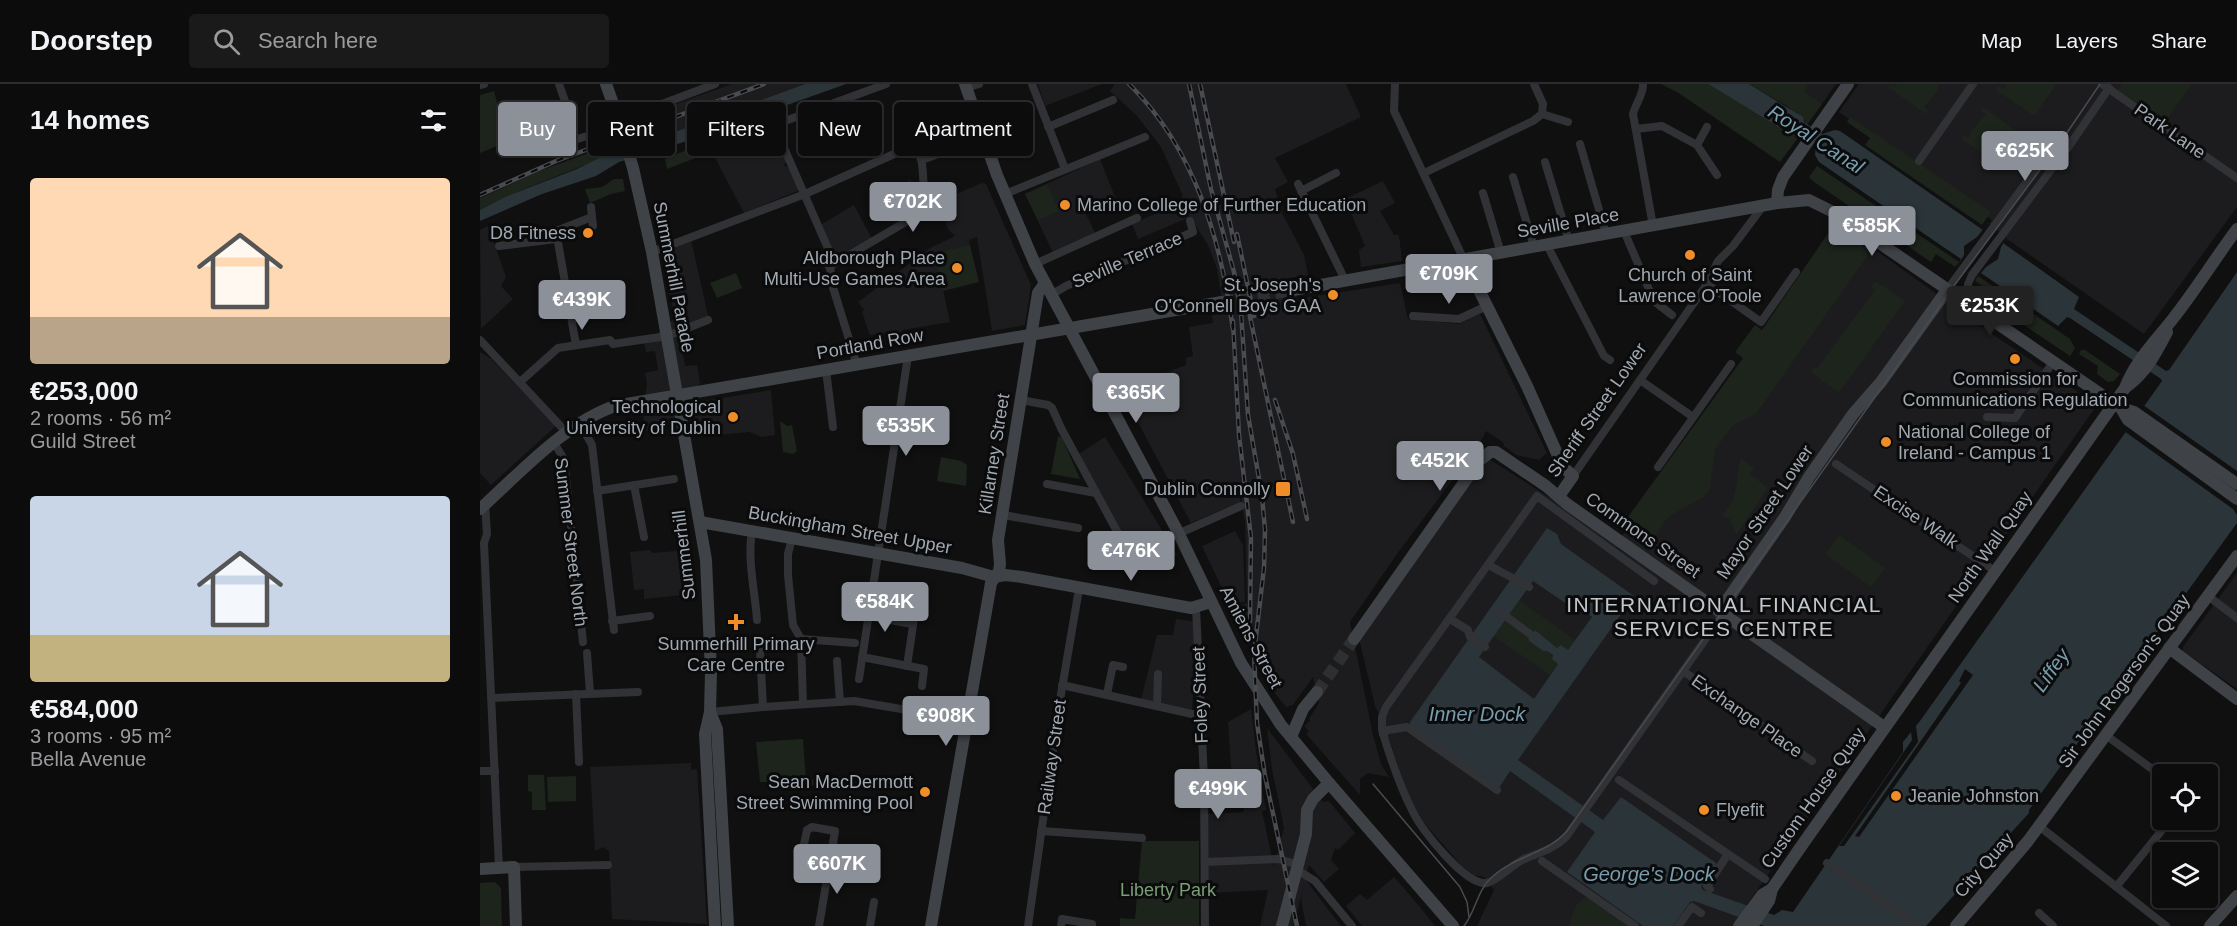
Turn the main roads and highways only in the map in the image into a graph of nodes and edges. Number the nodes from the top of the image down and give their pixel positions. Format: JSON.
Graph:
{"nodes":[{"id":1,"x":606,"y":84,"type":"edge"},
{"id":2,"x":1848,"y":84,"type":"edge"},
{"id":3,"x":965,"y":86,"type":"edge"},
{"id":4,"x":1778,"y":203,"type":"junction"},
{"id":5,"x":2237,"y":229,"type":"edge"},
{"id":6,"x":1464,"y":260,"type":"junction"},
{"id":7,"x":1048,"y":289,"type":"junction"},
{"id":8,"x":1293,"y":290,"type":"tunnel mouth"},
{"id":9,"x":1947,"y":290,"type":"junction"},
{"id":10,"x":1222,"y":302,"type":"tunnel mouth"},
{"id":11,"x":1069,"y":330,"type":"junction"},
{"id":12,"x":1032,"y":336,"type":"junction"},
{"id":13,"x":677,"y":396,"type":"junction"},
{"id":14,"x":2117,"y":406,"type":"junction"},
{"id":15,"x":2131,"y":416,"type":"junction"},
{"id":16,"x":2237,"y":484,"type":"edge"},
{"id":17,"x":1558,"y":496,"type":"junction"},
{"id":18,"x":2237,"y":498,"type":"edge"},
{"id":19,"x":483,"y":506,"type":"edge"},
{"id":20,"x":700,"y":522,"type":"junction"},
{"id":21,"x":725,"y":527,"type":"junction"},
{"id":22,"x":703,"y":541,"type":"junction"},
{"id":23,"x":2237,"y":556,"type":"edge"},
{"id":24,"x":994,"y":577,"type":"junction"},
{"id":25,"x":1211,"y":602,"type":"junction"},
{"id":26,"x":1721,"y":612,"type":"junction"},
{"id":27,"x":1354,"y":639,"type":"tunnel mouth"},
{"id":28,"x":2169,"y":648,"type":"junction"},
{"id":29,"x":1317,"y":692,"type":"tunnel mouth"},
{"id":30,"x":2237,"y":699,"type":"edge"},
{"id":31,"x":1303,"y":710,"type":"junction"},
{"id":32,"x":710,"y":712,"type":"junction"},
{"id":33,"x":1276,"y":717,"type":"junction"},
{"id":34,"x":1884,"y":727,"type":"junction"},
{"id":35,"x":1291,"y":737,"type":"junction"},
{"id":36,"x":1329,"y":783,"type":"junction"},
{"id":37,"x":2039,"y":826,"type":"joint"},
{"id":38,"x":480,"y":869,"type":"edge"},
{"id":39,"x":2237,"y":896,"type":"edge"},
{"id":40,"x":1974,"y":902,"type":"junction"},
{"id":41,"x":1747,"y":924,"type":"edge"},
{"id":42,"x":516,"y":926,"type":"edge"},
{"id":43,"x":715,"y":926,"type":"edge"},
{"id":44,"x":728,"y":926,"type":"edge"},
{"id":45,"x":931,"y":926,"type":"edge"},
{"id":46,"x":1282,"y":926,"type":"edge"},
{"id":47,"x":1453,"y":926,"type":"edge"},
{"id":48,"x":1956,"y":926,"type":"edge"},
{"id":49,"x":1969,"y":926,"type":"edge"},
{"id":50,"x":2210,"y":926,"type":"edge"}],
"edges":[{"from":1,"to":13,"type":"main road","name":"Summerhill Parade","bridge":true},
{"from":2,"to":4,"type":"main road"},
{"from":3,"to":7,"type":"main road","name":"Amiens Street"},
{"from":4,"to":6,"type":"main road","name":"Seville Place"},
{"from":4,"to":9,"type":"main road","name":"Seville Place"},
{"from":5,"to":14,"type":"main road","name":"North Wall Quay"},
{"from":6,"to":8,"type":"main road","name":"Seville Place"},
{"from":6,"to":17,"type":"main road","name":"Sheriff Street Lower"},
{"from":7,"to":11,"type":"main road","name":"Amiens Street"},
{"from":7,"to":12,"type":"main road","name":"Killarney Street"},
{"from":9,"to":14,"type":"main road","name":"Seville Place"},
{"from":9,"to":26,"type":"main road","name":"Mayor Street Lower"},
{"from":10,"to":11,"type":"main road"},
{"from":11,"to":12,"type":"main road","name":"Portland Row"},
{"from":11,"to":25,"type":"main road","name":"Amiens Street"},
{"from":12,"to":13,"type":"main road","name":"Portland Row"},
{"from":12,"to":24,"type":"main road","name":"Killarney Street"},
{"from":13,"to":19,"type":"main road","name":"Portland Row"},
{"from":13,"to":20,"type":"main road","name":"Summerhill"},
{"from":14,"to":15,"type":"main road","name":"Seville Place"},
{"from":14,"to":34,"type":"main road","name":"North Wall Quay"},
{"from":15,"to":16,"type":"main road"},
{"from":15,"to":18,"type":"main road"},
{"from":17,"to":26,"type":"main road","name":"Commons Street"},
{"from":17,"to":27,"type":"main road","name":"Sheriff Street Lower"},
{"from":20,"to":21,"type":"main road","name":"Buckingham Street Upper"},
{"from":20,"to":22,"type":"main road","name":"Summerhill"},
{"from":21,"to":22,"type":"main road"},
{"from":21,"to":24,"type":"main road","name":"Buckingham Street Upper"},
{"from":22,"to":32,"type":"main road","name":"Summerhill"},
{"from":23,"to":28,"type":"main road","name":"Sir John Rogerson's Quay"},
{"from":24,"to":25,"type":"main road","name":"Buckingham Street Upper"},
{"from":24,"to":45,"type":"main road","name":"Killarney Street"},
{"from":25,"to":33,"type":"main road","name":"Amiens Street"},
{"from":26,"to":34,"type":"main road","name":"Commons Street"},
{"from":28,"to":30,"type":"main road"},
{"from":28,"to":37,"type":"main road","name":"Sir John Rogerson's Quay"},
{"from":29,"to":31,"type":"main road"},
{"from":31,"to":33,"type":"main road"},
{"from":31,"to":35,"type":"main road"},
{"from":32,"to":43,"type":"main road","name":"Summerhill"},
{"from":32,"to":44,"type":"main road","name":"Summerhill"},
{"from":33,"to":35,"type":"main road","name":"Amiens Street"},
{"from":34,"to":41,"type":"main road","name":"Custom House Quay"},
{"from":35,"to":36,"type":"main road","name":"Amiens Street"},
{"from":36,"to":46,"type":"main road"},
{"from":36,"to":47,"type":"main road","name":"Amiens Street"},
{"from":37,"to":40,"type":"main road","name":"City Quay"},
{"from":38,"to":42,"type":"main road"},
{"from":39,"to":50,"type":"main road"},
{"from":40,"to":48,"type":"main road","name":"City Quay"},
{"from":40,"to":49,"type":"main road"}]}
